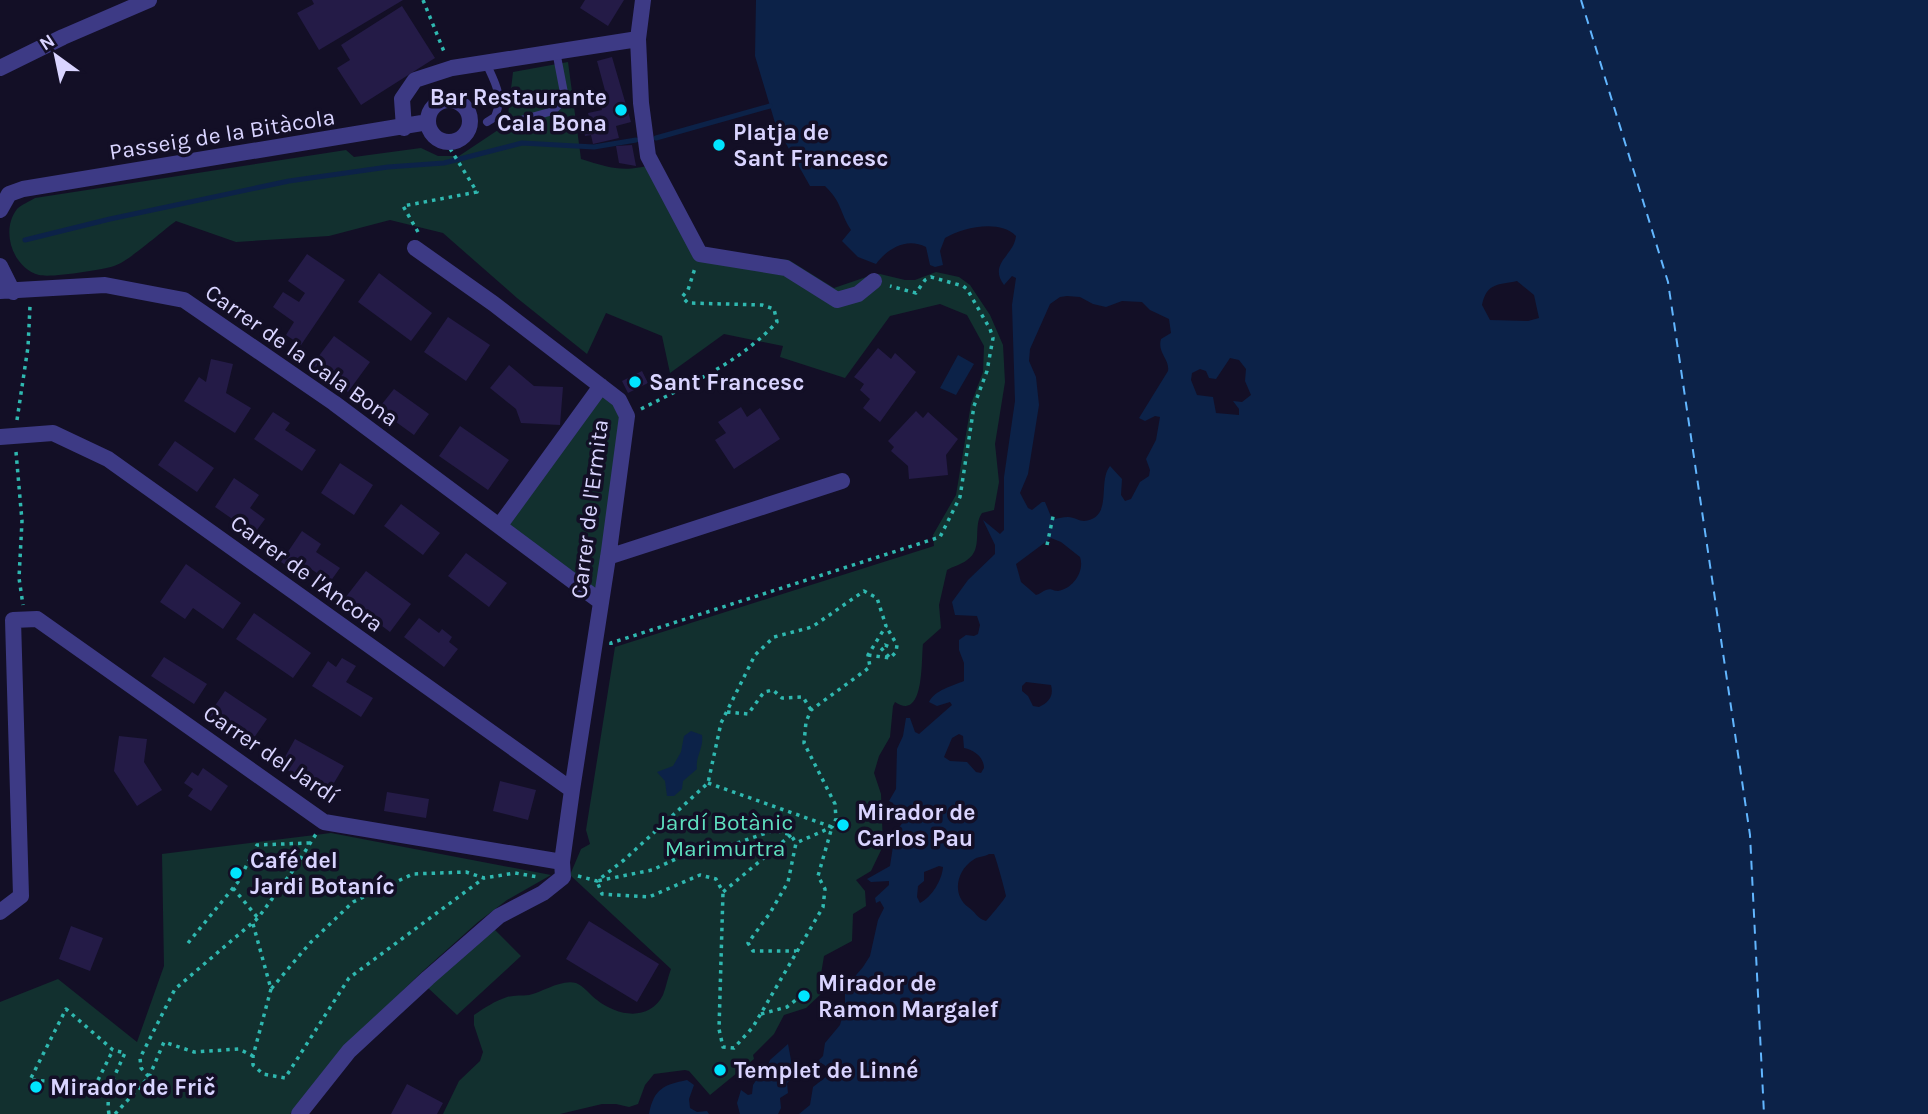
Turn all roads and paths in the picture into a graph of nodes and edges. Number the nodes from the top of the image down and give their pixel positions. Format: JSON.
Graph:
{"nodes":[{"id":1,"x":149,"y":0,"type":"edge"},
{"id":2,"x":423,"y":0,"type":"edge"},
{"id":3,"x":643,"y":0,"type":"edge"},
{"id":4,"x":638,"y":39,"type":"junction"},
{"id":5,"x":556,"y":51,"type":"junction"},
{"id":6,"x":486,"y":63,"type":"junction"},
{"id":7,"x":0,"y":68,"type":"edge"},
{"id":8,"x":452,"y":68,"type":"junction"},
{"id":9,"x":524,"y":120,"type":"dead end"},
{"id":10,"x":428,"y":122,"type":"junction"},
{"id":11,"x":487,"y":122,"type":"dead end"},
{"id":12,"x":404,"y":128,"type":"junction"},
{"id":13,"x":446,"y":142,"type":"junction"},
{"id":14,"x":0,"y":182,"type":"edge"},
{"id":15,"x":23,"y":189,"type":"junction"},
{"id":16,"x":0,"y":210,"type":"edge"},
{"id":17,"x":415,"y":248,"type":"dead end"},
{"id":18,"x":700,"y":254,"type":"junction"},
{"id":19,"x":437,"y":263,"type":"junction"},
{"id":20,"x":0,"y":266,"type":"edge"},
{"id":21,"x":874,"y":281,"type":"joint"},
{"id":22,"x":7,"y":291,"type":"edge"},
{"id":23,"x":30,"y":308,"type":"dead end"},
{"id":24,"x":601,"y":386,"type":"junction"},
{"id":25,"x":647,"y":406,"type":"dead end"},
{"id":26,"x":17,"y":420,"type":"dead end"},
{"id":27,"x":0,"y":437,"type":"edge"},
{"id":28,"x":16,"y":455,"type":"dead end"},
{"id":29,"x":842,"y":481,"type":"dead end"},
{"id":30,"x":1054,"y":512,"type":"dead end"},
{"id":31,"x":500,"y":525,"type":"junction"},
{"id":32,"x":1047,"y":545,"type":"dead end"},
{"id":33,"x":608,"y":557,"type":"junction"},
{"id":34,"x":601,"y":602,"type":"junction"},
{"id":35,"x":25,"y":620,"type":"junction"},
{"id":36,"x":886,"y":626,"type":"junction"},
{"id":37,"x":890,"y":647,"type":"dead end"},
{"id":38,"x":610,"y":653,"type":"dead end"},
{"id":39,"x":869,"y":655,"type":"junction"},
{"id":40,"x":890,"y":658,"type":"junction"},
{"id":41,"x":811,"y":710,"type":"junction"},
{"id":42,"x":727,"y":712,"type":"junction"},
{"id":43,"x":708,"y":783,"type":"junction"},
{"id":44,"x":572,"y":790,"type":"junction"},
{"id":45,"x":832,"y":827,"type":"junction"},
{"id":46,"x":791,"y":835,"type":"junction"},
{"id":47,"x":796,"y":843,"type":"junction"},
{"id":48,"x":561,"y":873,"type":"junction"},
{"id":49,"x":484,"y":878,"type":"junction"},
{"id":50,"x":597,"y":881,"type":"junction"},
{"id":51,"x":233,"y":888,"type":"junction"},
{"id":52,"x":723,"y":891,"type":"junction"},
{"id":53,"x":0,"y":912,"type":"edge"},
{"id":54,"x":258,"y":918,"type":"junction"},
{"id":55,"x":253,"y":924,"type":"junction"},
{"id":56,"x":188,"y":943,"type":"dead end"},
{"id":57,"x":796,"y":951,"type":"junction"},
{"id":58,"x":271,"y":989,"type":"junction"},
{"id":59,"x":802,"y":996,"type":"dead end"},
{"id":60,"x":761,"y":1014,"type":"junction"},
{"id":61,"x":113,"y":1050,"type":"junction"},
{"id":62,"x":253,"y":1056,"type":"junction"},
{"id":63,"x":149,"y":1077,"type":"junction"},
{"id":64,"x":109,"y":1114,"type":"edge"},
{"id":65,"x":115,"y":1114,"type":"edge"},
{"id":66,"x":299,"y":1114,"type":"edge"}],
"edges":[{"from":1,"to":7,"type":"street"},
{"from":2,"to":8,"type":"path"},
{"from":3,"to":4,"type":"street"},
{"from":4,"to":5,"type":"street"},
{"from":4,"to":18,"type":"street"},
{"from":5,"to":6,"type":"street"},
{"from":5,"to":9,"type":"lane"},
{"from":6,"to":8,"type":"street"},
{"from":6,"to":11,"type":"lane"},
{"from":8,"to":12,"type":"street"},
{"from":10,"to":12,"type":"street","name":"Passeig de la Bitàcola"},
{"from":10,"to":13,"type":"street"},
{"from":10,"to":13,"type":"street"},
{"from":12,"to":15,"type":"street","name":"Passeig de la Bitàcola"},
{"from":13,"to":19,"type":"path"},
{"from":14,"to":15,"type":"street"},
{"from":15,"to":16,"type":"street"},
{"from":17,"to":19,"type":"street","name":"Carrer de l'Ermita"},
{"from":18,"to":21,"type":"street"},
{"from":18,"to":25,"type":"path"},
{"from":19,"to":24,"type":"street","name":"Carrer de l'Ermita"},
{"from":20,"to":22,"type":"street"},
{"from":21,"to":38,"type":"path"},
{"from":22,"to":31,"type":"street","name":"Carrer de la Cala Bona"},
{"from":23,"to":26,"type":"path"},
{"from":24,"to":31,"type":"street"},
{"from":24,"to":33,"type":"street","name":"Carrer de l'Ermita"},
{"from":27,"to":44,"type":"street","name":"Carrer de l'Ancora"},
{"from":28,"to":35,"type":"path"},
{"from":29,"to":33,"type":"street"},
{"from":30,"to":32,"type":"path"},
{"from":31,"to":34,"type":"street","name":"Carrer de la Cala Bona"},
{"from":33,"to":34,"type":"street","name":"Carrer de l'Ermita"},
{"from":34,"to":44,"type":"street","name":"Carrer de l'Ermita"},
{"from":35,"to":48,"type":"street","name":"Carrer del Jardí"},
{"from":35,"to":53,"type":"street"},
{"from":36,"to":39,"type":"path"},
{"from":36,"to":40,"type":"path"},
{"from":36,"to":42,"type":"path"},
{"from":37,"to":40,"type":"path"},
{"from":39,"to":40,"type":"path"},
{"from":39,"to":41,"type":"path"},
{"from":41,"to":42,"type":"path"},
{"from":41,"to":45,"type":"path"},
{"from":42,"to":43,"type":"path"},
{"from":43,"to":45,"type":"path"},
{"from":43,"to":50,"type":"path"},
{"from":44,"to":48,"type":"street","name":"Carrer de l'Ermita"},
{"from":45,"to":47,"type":"path"},
{"from":45,"to":57,"type":"path"},
{"from":46,"to":47,"type":"path"},
{"from":46,"to":50,"type":"path"},
{"from":46,"to":52,"type":"path"},
{"from":47,"to":57,"type":"path"},
{"from":48,"to":49,"type":"path"},
{"from":48,"to":50,"type":"path"},
{"from":48,"to":66,"type":"street"},
{"from":49,"to":58,"type":"path"},
{"from":49,"to":62,"type":"path"},
{"from":50,"to":52,"type":"path"},
{"from":51,"to":54,"type":"path"},
{"from":51,"to":54,"type":"path"},
{"from":51,"to":56,"type":"path"},
{"from":52,"to":60,"type":"path"},
{"from":54,"to":55,"type":"path"},
{"from":55,"to":58,"type":"path"},
{"from":55,"to":63,"type":"path"},
{"from":57,"to":60,"type":"path"},
{"from":58,"to":62,"type":"path"},
{"from":59,"to":60,"type":"path"},
{"from":61,"to":61,"type":"path"},
{"from":61,"to":64,"type":"path"},
{"from":62,"to":63,"type":"path"},
{"from":63,"to":65,"type":"path"}]}
